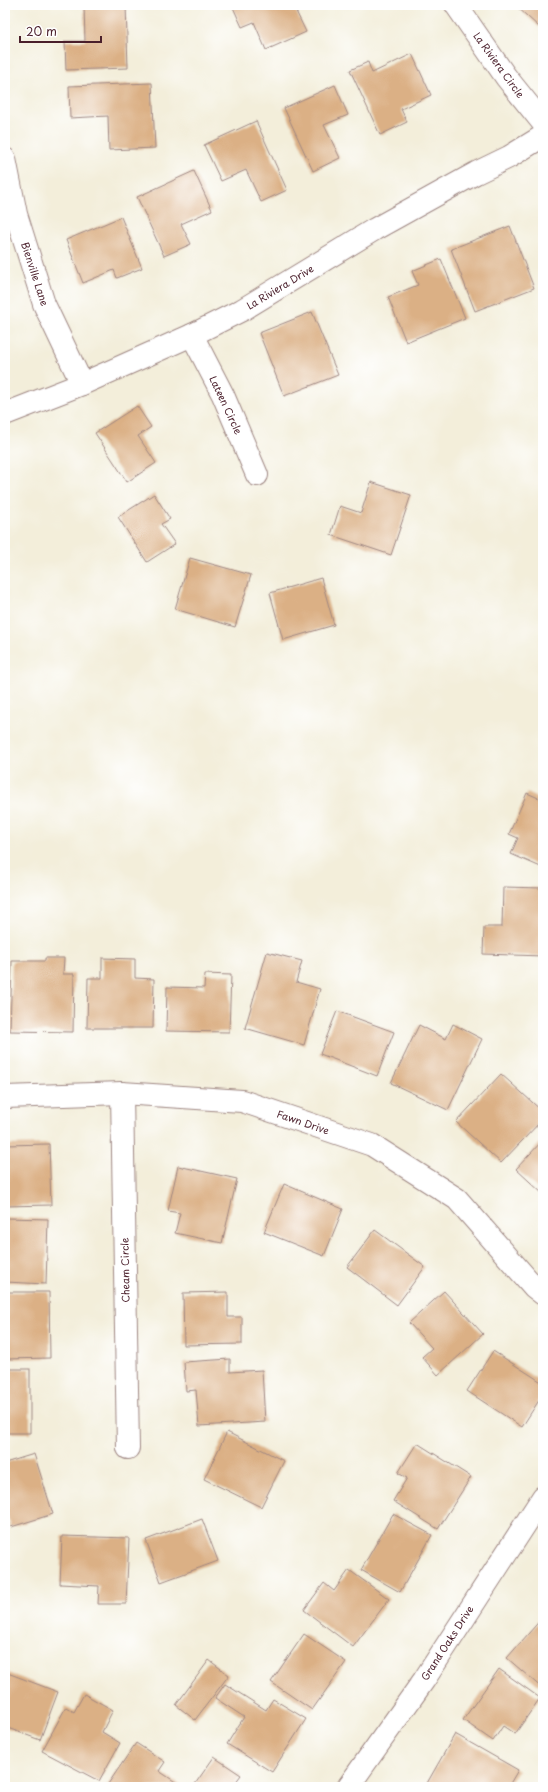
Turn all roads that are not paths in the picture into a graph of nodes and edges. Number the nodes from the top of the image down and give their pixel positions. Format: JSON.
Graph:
{"nodes":[{"id":1,"x":456,"y":5,"type":"edge"},
{"id":2,"x":543,"y":123,"type":"edge"},
{"id":3,"x":543,"y":136,"type":"edge"},
{"id":4,"x":5,"y":159,"type":"edge"},
{"id":5,"x":192,"y":335,"type":"junction"},
{"id":6,"x":82,"y":384,"type":"junction"},
{"id":7,"x":5,"y":414,"type":"edge"},
{"id":8,"x":257,"y":475,"type":"dead end"},
{"id":9,"x":122,"y":1093,"type":"junction"},
{"id":10,"x":5,"y":1096,"type":"edge"},
{"id":11,"x":543,"y":1294,"type":"edge"},
{"id":12,"x":128,"y":1448,"type":"dead end"},
{"id":13,"x":543,"y":1497,"type":"edge"},
{"id":14,"x":348,"y":1787,"type":"edge"}],
"edges":[{"from":1,"to":2,"type":"street","name":"La Riviera Circle"},
{"from":3,"to":5,"type":"street","name":"La Riviera Drive"},
{"from":4,"to":6,"type":"street","name":"Bienville Lane"},
{"from":5,"to":6,"type":"street","name":"La Riviera Drive"},
{"from":5,"to":8,"type":"street","name":"Lateen Circle"},
{"from":6,"to":7,"type":"street","name":"La Riviera Drive"},
{"from":9,"to":10,"type":"street","name":"Fawn Drive"},
{"from":9,"to":11,"type":"street","name":"Fawn Drive"},
{"from":9,"to":12,"type":"street","name":"Cheam Circle"},
{"from":13,"to":14,"type":"street","name":"Grand Oaks Drive"}]}
